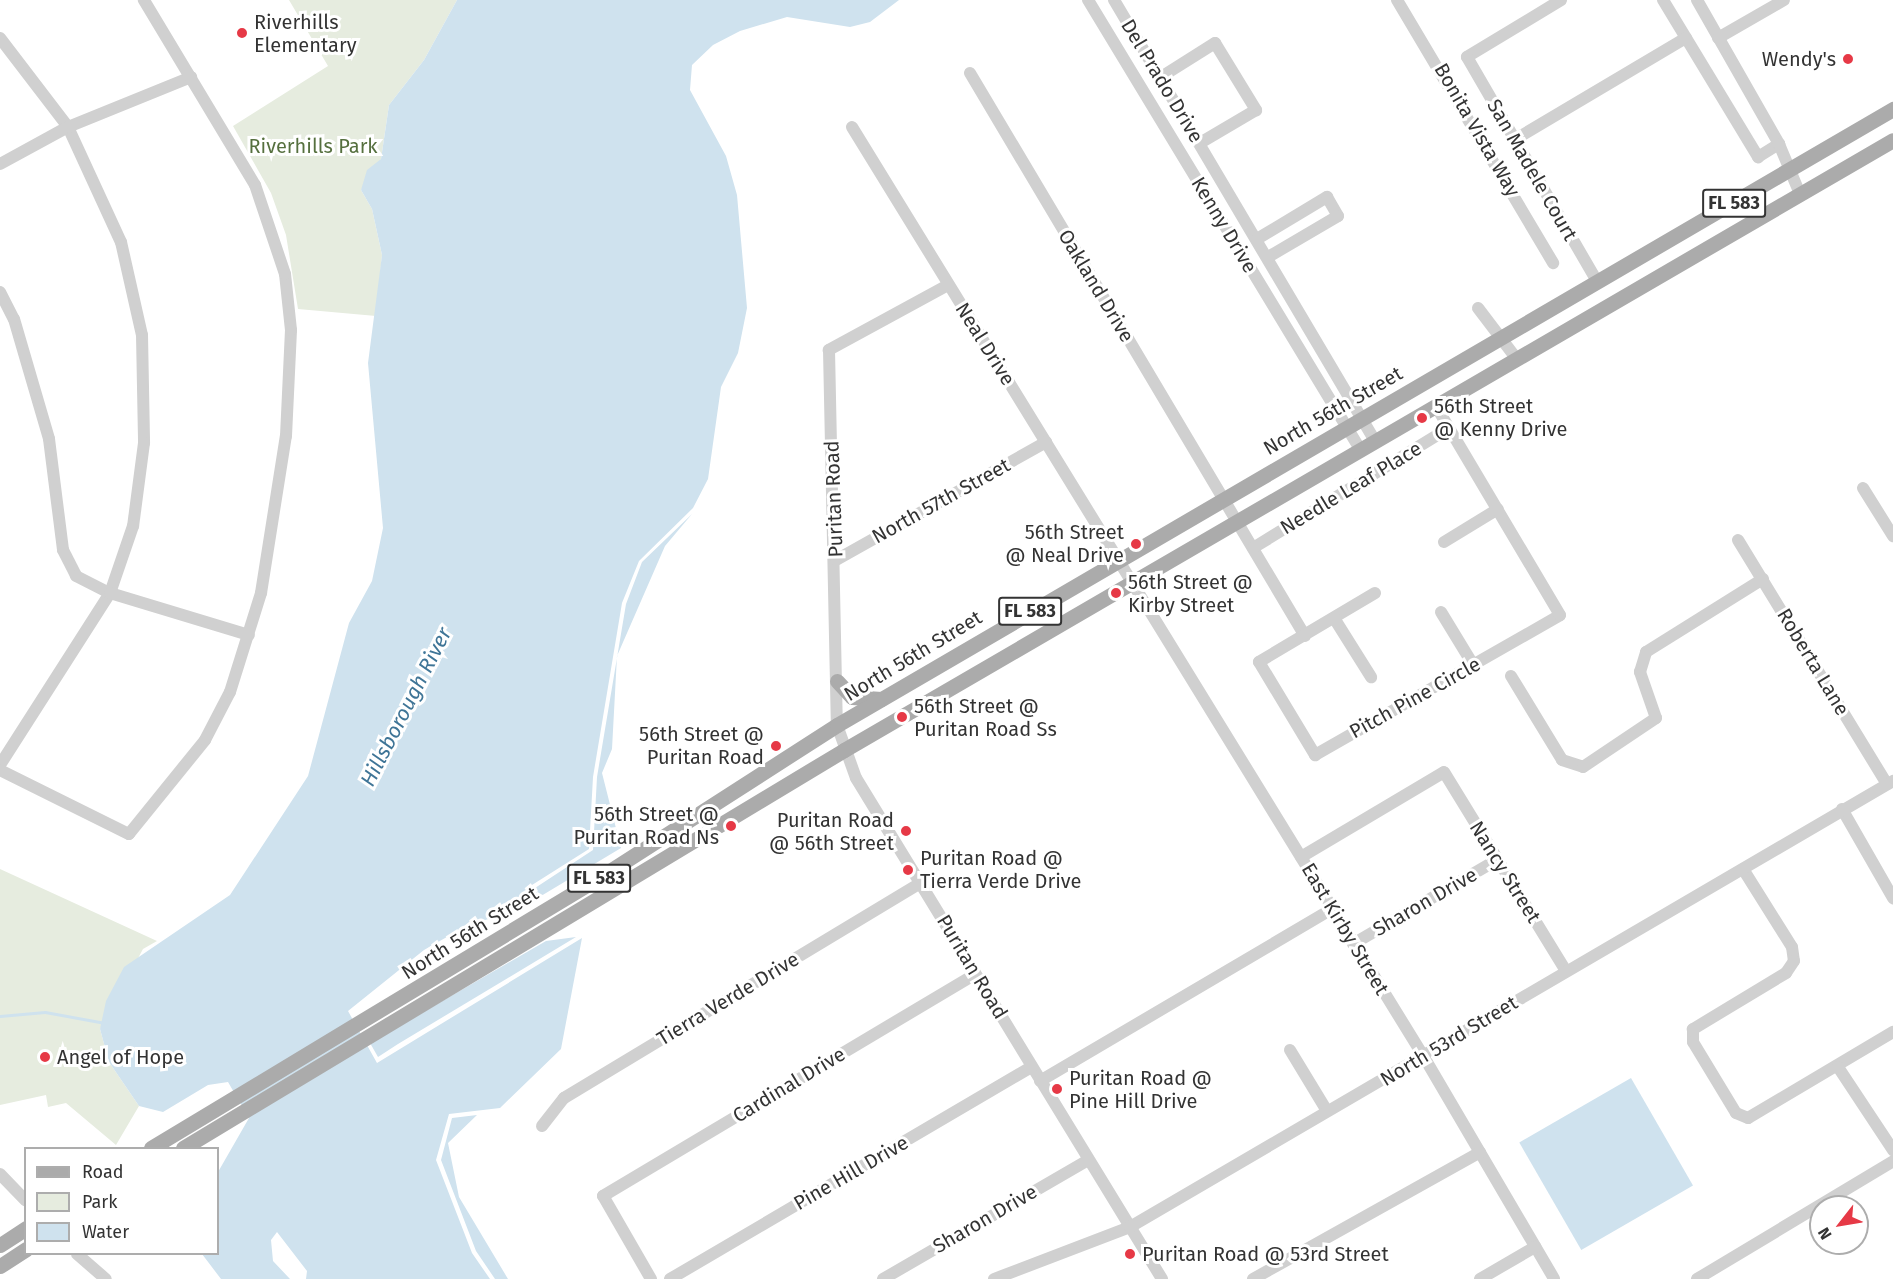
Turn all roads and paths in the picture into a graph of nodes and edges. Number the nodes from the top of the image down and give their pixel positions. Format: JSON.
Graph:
{"nodes":[{"id":1,"x":144,"y":0,"type":"edge"},
{"id":2,"x":1088,"y":0,"type":"edge"},
{"id":3,"x":1114,"y":0,"type":"edge"},
{"id":4,"x":1397,"y":0,"type":"edge"},
{"id":5,"x":1561,"y":0,"type":"edge"},
{"id":6,"x":1663,"y":0,"type":"edge"},
{"id":7,"x":1697,"y":0,"type":"edge"},
{"id":8,"x":1784,"y":0,"type":"edge"},
{"id":9,"x":0,"y":38,"type":"edge"},
{"id":10,"x":1686,"y":38,"type":"junction"},
{"id":11,"x":1718,"y":38,"type":"junction"},
{"id":12,"x":970,"y":73,"type":"dead end"},
{"id":13,"x":191,"y":77,"type":"junction"},
{"id":14,"x":1161,"y":77,"type":"junction"},
{"id":15,"x":1893,"y":109,"type":"edge"},
{"id":16,"x":68,"y":127,"type":"junction"},
{"id":17,"x":852,"y":127,"type":"dead end"},
{"id":18,"x":1514,"y":140,"type":"junction"},
{"id":19,"x":1893,"y":140,"type":"edge"},
{"id":20,"x":1200,"y":143,"type":"junction"},
{"id":21,"x":1779,"y":144,"type":"junction"},
{"id":22,"x":0,"y":164,"type":"edge"},
{"id":23,"x":1792,"y":170,"type":"junction"},
{"id":24,"x":1800,"y":194,"type":"junction"},
{"id":25,"x":1257,"y":238,"type":"junction"},
{"id":26,"x":1268,"y":257,"type":"junction"},
{"id":27,"x":1553,"y":263,"type":"dead end"},
{"id":28,"x":1598,"y":283,"type":"junction"},
{"id":29,"x":948,"y":285,"type":"junction"},
{"id":30,"x":0,"y":292,"type":"edge"},
{"id":31,"x":1478,"y":308,"type":"dead end"},
{"id":32,"x":1502,"y":336,"type":"junction"},
{"id":33,"x":1516,"y":358,"type":"junction"},
{"id":34,"x":1436,"y":406,"type":"junction"},
{"id":35,"x":1362,"y":419,"type":"junction"},
{"id":36,"x":1347,"y":427,"type":"junction"},
{"id":37,"x":1449,"y":428,"type":"junction"},
{"id":38,"x":1375,"y":441,"type":"junction"},
{"id":39,"x":1046,"y":442,"type":"junction"},
{"id":40,"x":1360,"y":449,"type":"junction"},
{"id":41,"x":1863,"y":488,"type":"dead end"},
{"id":42,"x":1223,"y":499,"type":"junction"},
{"id":43,"x":1498,"y":509,"type":"junction"},
{"id":44,"x":1236,"y":520,"type":"junction"},
{"id":45,"x":1893,"y":536,"type":"edge"},
{"id":46,"x":1738,"y":540,"type":"dead end"},
{"id":47,"x":1444,"y":542,"type":"dead end"},
{"id":48,"x":1253,"y":548,"type":"junction"},
{"id":49,"x":1120,"y":558,"type":"junction"},
{"id":50,"x":836,"y":560,"type":"junction"},
{"id":51,"x":1763,"y":579,"type":"junction"},
{"id":52,"x":1134,"y":580,"type":"junction"},
{"id":53,"x":110,"y":593,"type":"junction"},
{"id":54,"x":1375,"y":593,"type":"dead end"},
{"id":55,"x":1442,"y":612,"type":"dead end"},
{"id":56,"x":1334,"y":618,"type":"junction"},
{"id":57,"x":996,"y":631,"type":"junction"},
{"id":58,"x":249,"y":635,"type":"junction"},
{"id":59,"x":1305,"y":636,"type":"junction"},
{"id":60,"x":1010,"y":654,"type":"junction"},
{"id":61,"x":1474,"y":666,"type":"junction"},
{"id":62,"x":1511,"y":676,"type":"dead end"},
{"id":63,"x":1371,"y":677,"type":"dead end"},
{"id":64,"x":837,"y":681,"type":"junction"},
{"id":65,"x":881,"y":699,"type":"junction"},
{"id":66,"x":837,"y":725,"type":"junction"},
{"id":67,"x":844,"y":750,"type":"junction"},
{"id":68,"x":0,"y":765,"type":"edge"},
{"id":69,"x":0,"y":770,"type":"edge"},
{"id":70,"x":1890,"y":782,"type":"edge"},
{"id":71,"x":1842,"y":809,"type":"junction"},
{"id":72,"x":641,"y":851,"type":"junction"},
{"id":73,"x":1301,"y":857,"type":"junction"},
{"id":74,"x":1497,"y":860,"type":"junction"},
{"id":75,"x":650,"y":868,"type":"junction"},
{"id":76,"x":1743,"y":869,"type":"junction"},
{"id":77,"x":922,"y":882,"type":"junction"},
{"id":78,"x":1893,"y":898,"type":"edge"},
{"id":79,"x":1332,"y":909,"type":"junction"},
{"id":80,"x":1353,"y":944,"type":"junction"},
{"id":81,"x":1566,"y":971,"type":"junction"},
{"id":82,"x":975,"y":974,"type":"junction"},
{"id":83,"x":362,"y":1032,"type":"junction"},
{"id":84,"x":1893,"y":1032,"type":"edge"},
{"id":85,"x":1290,"y":1050,"type":"dead end"},
{"id":86,"x":1424,"y":1057,"type":"junction"},
{"id":87,"x":1838,"y":1066,"type":"junction"},
{"id":88,"x":1031,"y":1067,"type":"junction"},
{"id":89,"x":1040,"y":1081,"type":"junction"},
{"id":90,"x":1327,"y":1111,"type":"junction"},
{"id":91,"x":542,"y":1126,"type":"dead end"},
{"id":92,"x":155,"y":1147,"type":"edge"},
{"id":93,"x":186,"y":1147,"type":"edge"},
{"id":94,"x":1893,"y":1150,"type":"edge"},
{"id":95,"x":1480,"y":1152,"type":"junction"},
{"id":96,"x":1088,"y":1160,"type":"junction"},
{"id":97,"x":1893,"y":1161,"type":"edge"},
{"id":98,"x":0,"y":1174,"type":"edge"},
{"id":99,"x":24,"y":1200,"type":"edge"},
{"id":100,"x":1130,"y":1227,"type":"junction"},
{"id":101,"x":24,"y":1229,"type":"edge"},
{"id":102,"x":0,"y":1245,"type":"edge"},
{"id":103,"x":1535,"y":1247,"type":"junction"},
{"id":104,"x":24,"y":1250,"type":"edge"},
{"id":105,"x":78,"y":1255,"type":"edge"},
{"id":106,"x":0,"y":1266,"type":"edge"},
{"id":107,"x":106,"y":1279,"type":"edge"},
{"id":108,"x":651,"y":1279,"type":"edge"},
{"id":109,"x":670,"y":1279,"type":"edge"},
{"id":110,"x":883,"y":1279,"type":"edge"},
{"id":111,"x":994,"y":1279,"type":"edge"},
{"id":112,"x":1162,"y":1279,"type":"edge"},
{"id":113,"x":1253,"y":1279,"type":"edge"},
{"id":114,"x":1480,"y":1279,"type":"edge"},
{"id":115,"x":1554,"y":1279,"type":"edge"},
{"id":116,"x":1697,"y":1279,"type":"edge"}],
"edges":[{"from":1,"to":13,"type":"street"},
{"from":2,"to":36,"type":"street","name":"Kenny Drive"},
{"from":3,"to":14,"type":"street","name":"Del Prado Drive"},
{"from":4,"to":27,"type":"street","name":"Bonita Vista Way"},
{"from":5,"to":18,"type":"street","name":"San Madele Court"},
{"from":6,"to":10,"type":"street"},
{"from":7,"to":11,"type":"street"},
{"from":8,"to":11,"type":"street"},
{"from":9,"to":16,"type":"street"},
{"from":10,"to":18,"type":"street"},
{"from":10,"to":21,"type":"street"},
{"from":11,"to":21,"type":"street"},
{"from":12,"to":42,"type":"street","name":"Oakland Drive"},
{"from":13,"to":16,"type":"street"},
{"from":13,"to":58,"type":"street"},
{"from":14,"to":20,"type":"street","name":"Del Prado Drive"},
{"from":14,"to":20,"type":"street"},
{"from":15,"to":23,"type":"main road","name":"North 56th Street","number":"FL 583"},
{"from":16,"to":22,"type":"street"},
{"from":16,"to":53,"type":"street"},
{"from":17,"to":29,"type":"street","name":"Neal Drive"},
{"from":18,"to":28,"type":"street","name":"San Madele Court"},
{"from":19,"to":24,"type":"main road","name":"North 56th Street","number":"FL 583"},
{"from":20,"to":25,"type":"street","name":"Del Prado Drive"},
{"from":21,"to":23,"type":"street"},
{"from":23,"to":24,"type":"street"},
{"from":23,"to":28,"type":"main road","name":"North 56th Street","number":"FL 583"},
{"from":24,"to":33,"type":"main road","name":"North 56th Street","number":"FL 583"},
{"from":25,"to":26,"type":"street","name":"Del Prado Drive"},
{"from":25,"to":26,"type":"street"},
{"from":26,"to":35,"type":"street","name":"Del Prado Drive"},
{"from":28,"to":32,"type":"main road","name":"North 56th Street","number":"FL 583"},
{"from":29,"to":39,"type":"street","name":"Neal Drive"},
{"from":29,"to":50,"type":"street","name":"Puritan Road"},
{"from":30,"to":53,"type":"street"},
{"from":31,"to":32,"type":"street"},
{"from":32,"to":33,"type":"street"},
{"from":32,"to":35,"type":"main road","name":"North 56th Street","number":"FL 583"},
{"from":33,"to":34,"type":"main road","name":"North 56th Street","number":"FL 583"},
{"from":34,"to":37,"type":"street","name":"Pitch Pine Circle"},
{"from":34,"to":38,"type":"main road","name":"North 56th Street","number":"FL 583"},
{"from":35,"to":36,"type":"main road","name":"North 56th Street","number":"FL 583"},
{"from":35,"to":38,"type":"street","name":"Del Prado Drive"},
{"from":36,"to":40,"type":"street","name":"Kenny Drive"},
{"from":36,"to":42,"type":"main road","name":"North 56th Street","number":"FL 583"},
{"from":37,"to":43,"type":"street","name":"Pitch Pine Circle"},
{"from":37,"to":48,"type":"street","name":"Needle Leaf Place"},
{"from":38,"to":40,"type":"main road","name":"North 56th Street","number":"FL 583"},
{"from":39,"to":49,"type":"street","name":"Neal Drive"},
{"from":39,"to":50,"type":"street","name":"North 57th Street"},
{"from":40,"to":44,"type":"main road","name":"North 56th Street","number":"FL 583"},
{"from":41,"to":45,"type":"street"},
{"from":42,"to":44,"type":"street","name":"Oakland Drive"},
{"from":42,"to":49,"type":"main road","name":"North 56th Street","number":"FL 583"},
{"from":43,"to":47,"type":"street"},
{"from":43,"to":61,"type":"street","name":"Pitch Pine Circle"},
{"from":44,"to":48,"type":"street"},
{"from":44,"to":52,"type":"main road","name":"North 56th Street","number":"FL 583"},
{"from":46,"to":51,"type":"street","name":"Roberta Lane"},
{"from":48,"to":59,"type":"street"},
{"from":49,"to":52,"type":"street","name":"East Kirby Street"},
{"from":49,"to":57,"type":"main road","name":"North 56th Street","number":"FL 583"},
{"from":50,"to":64,"type":"street","name":"Puritan Road"},
{"from":51,"to":62,"type":"street"},
{"from":51,"to":70,"type":"street","name":"Roberta Lane"},
{"from":52,"to":60,"type":"main road","name":"North 56th Street","number":"FL 583"},
{"from":52,"to":73,"type":"street","name":"East Kirby Street"},
{"from":53,"to":58,"type":"street"},
{"from":53,"to":68,"type":"street"},
{"from":54,"to":56,"type":"street"},
{"from":55,"to":61,"type":"street"},
{"from":56,"to":59,"type":"street"},
{"from":56,"to":63,"type":"street"},
{"from":57,"to":60,"type":"main road"},
{"from":57,"to":65,"type":"main road","name":"North 56th Street","number":"FL 583"},
{"from":58,"to":69,"type":"street"},
{"from":59,"to":61,"type":"street","name":"Pitch Pine Circle"},
{"from":60,"to":67,"type":"main road","name":"North 56th Street","number":"FL 583"},
{"from":64,"to":65,"type":"main road"},
{"from":64,"to":66,"type":"street","name":"Puritan Road"},
{"from":65,"to":66,"type":"main road","name":"North 56th Street","number":"FL 583"},
{"from":66,"to":67,"type":"street","name":"Puritan Road"},
{"from":66,"to":72,"type":"main road","name":"North 56th Street","number":"FL 583"},
{"from":67,"to":75,"type":"main road","name":"North 56th Street","number":"FL 583"},
{"from":67,"to":77,"type":"street","name":"Puritan Road"},
{"from":70,"to":71,"type":"street","name":"North 53rd Street"},
{"from":71,"to":76,"type":"street","name":"North 53rd Street"},
{"from":71,"to":78,"type":"street"},
{"from":72,"to":75,"type":"main road"},
{"from":72,"to":83,"type":"main road","name":"North 56th Street","number":"FL 583"},
{"from":73,"to":74,"type":"street","name":"Nancy Street"},
{"from":73,"to":79,"type":"street","name":"East Kirby Street"},
{"from":74,"to":80,"type":"street","name":"Sharon Drive"},
{"from":74,"to":81,"type":"street","name":"Nancy Street"},
{"from":75,"to":83,"type":"main road","name":"North 56th Street","number":"FL 583"},
{"from":76,"to":81,"type":"street","name":"North 53rd Street"},
{"from":76,"to":87,"type":"street"},
{"from":77,"to":82,"type":"street","name":"Puritan Road"},
{"from":77,"to":91,"type":"street","name":"Tierra Verde Drive"},
{"from":79,"to":80,"type":"street","name":"East Kirby Street"},
{"from":79,"to":89,"type":"street"},
{"from":80,"to":86,"type":"street","name":"East Kirby Street"},
{"from":81,"to":86,"type":"street","name":"North 53rd Street"},
{"from":82,"to":88,"type":"street","name":"Puritan Road"},
{"from":82,"to":108,"type":"street","name":"Cardinal Drive"},
{"from":83,"to":92,"type":"main road","name":"North 56th Street","number":"FL 583"},
{"from":83,"to":93,"type":"main road","name":"North 56th Street","number":"FL 583"},
{"from":84,"to":87,"type":"street"},
{"from":85,"to":90,"type":"street"},
{"from":86,"to":90,"type":"street","name":"North 53rd Street"},
{"from":86,"to":95,"type":"street","name":"East Kirby Street"},
{"from":87,"to":94,"type":"street"},
{"from":88,"to":89,"type":"street","name":"Puritan Road"},
{"from":88,"to":109,"type":"street","name":"Pine Hill Drive"},
{"from":89,"to":96,"type":"street","name":"Puritan Road"},
{"from":90,"to":100,"type":"street","name":"North 53rd Street"},
{"from":95,"to":103,"type":"street","name":"East Kirby Street"},
{"from":95,"to":113,"type":"street"},
{"from":96,"to":100,"type":"street","name":"Puritan Road"},
{"from":96,"to":110,"type":"street","name":"Sharon Drive"},
{"from":97,"to":116,"type":"street"},
{"from":98,"to":99,"type":"street"},
{"from":100,"to":111,"type":"street","name":"North 53rd Street"},
{"from":100,"to":112,"type":"street","name":"Puritan Road"},
{"from":101,"to":102,"type":"main road"},
{"from":103,"to":114,"type":"street"},
{"from":103,"to":115,"type":"street","name":"East Kirby Street"},
{"from":104,"to":106,"type":"main road"},
{"from":105,"to":107,"type":"street"}]}
